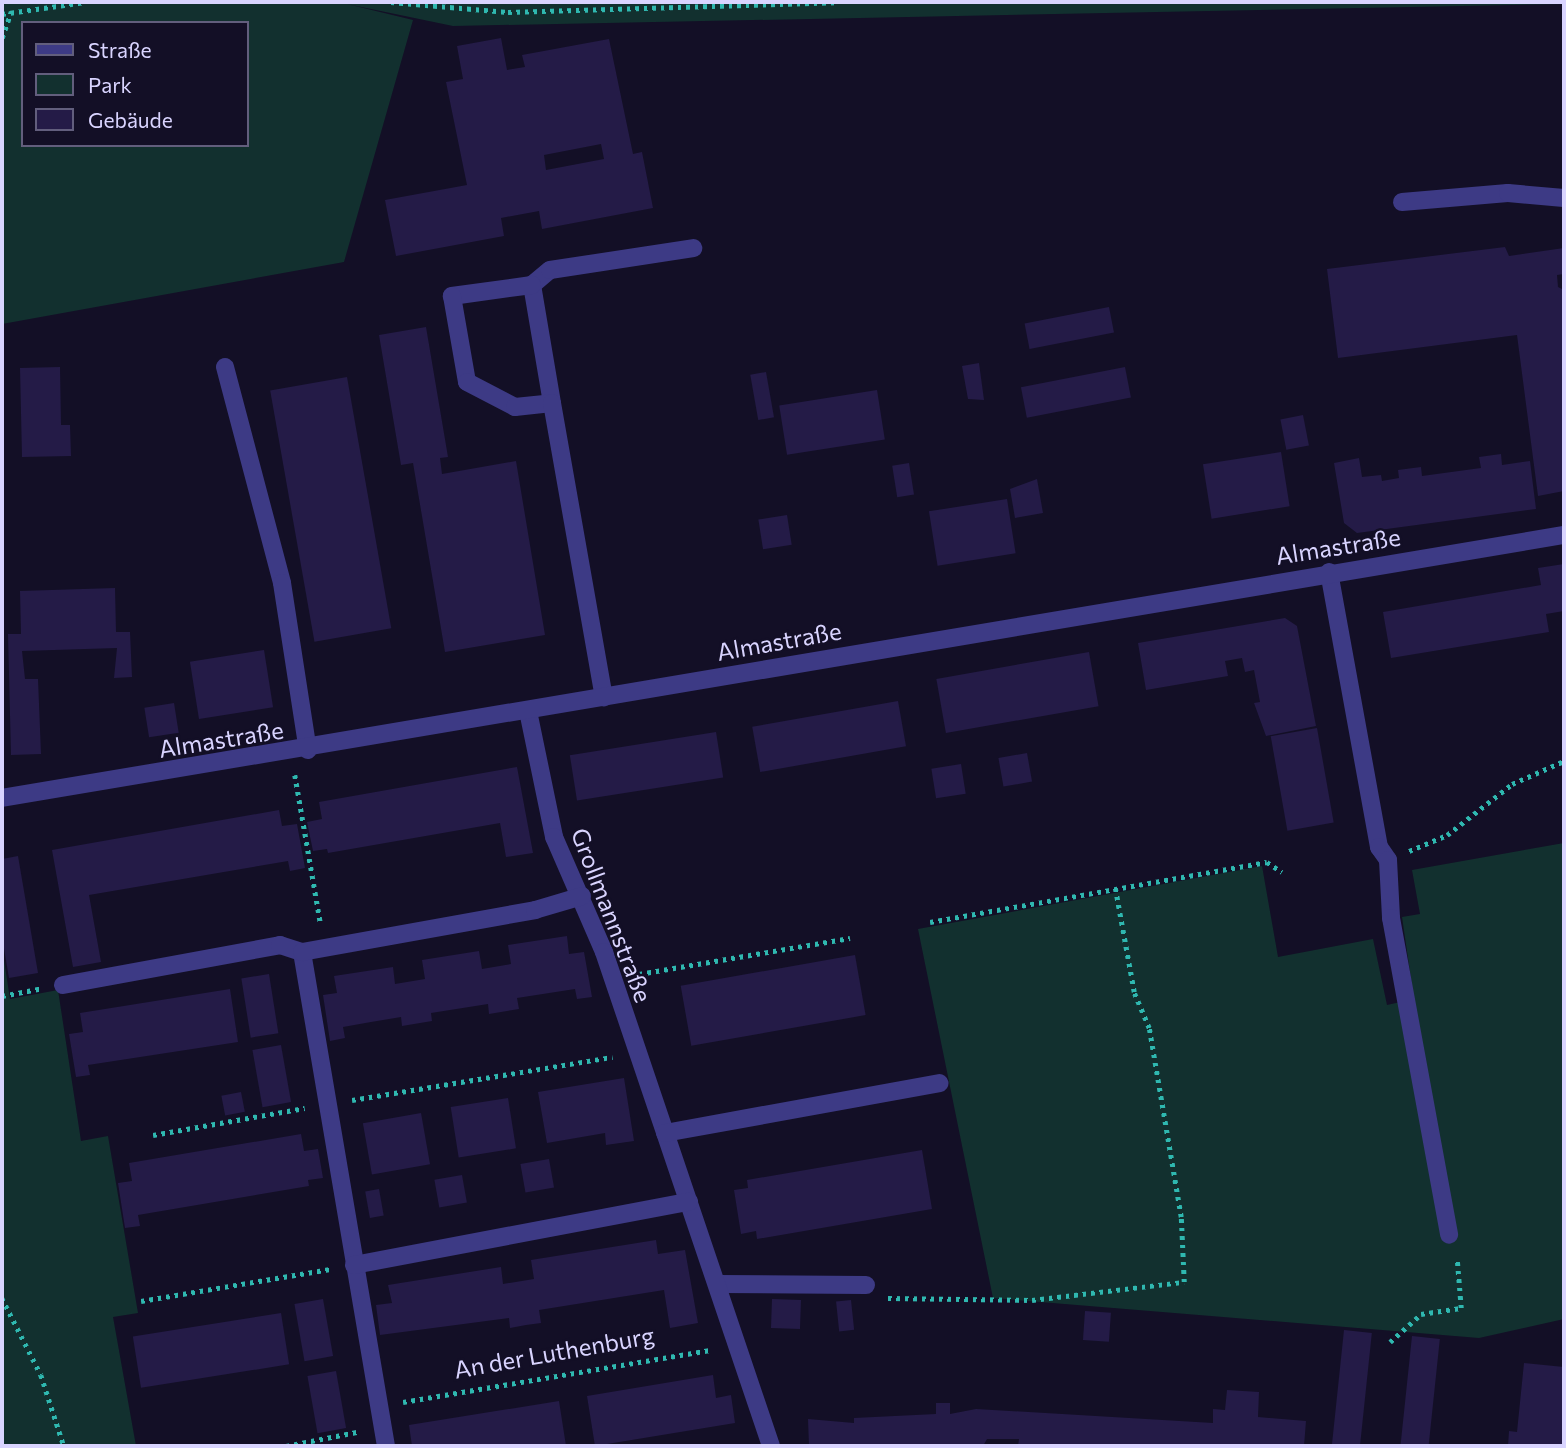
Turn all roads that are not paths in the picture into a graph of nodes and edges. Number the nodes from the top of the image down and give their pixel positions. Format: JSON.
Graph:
{"nodes":[{"id":1,"x":1564,"y":198,"type":"edge"},
{"id":2,"x":1402,"y":202,"type":"dead end"},
{"id":3,"x":693,"y":248,"type":"dead end"},
{"id":4,"x":532,"y":285,"type":"junction"},
{"id":5,"x":225,"y":367,"type":"dead end"},
{"id":6,"x":552,"y":403,"type":"junction"},
{"id":7,"x":1564,"y":535,"type":"edge"},
{"id":8,"x":1329,"y":572,"type":"junction"},
{"id":9,"x":604,"y":697,"type":"junction"},
{"id":10,"x":528,"y":710,"type":"junction"},
{"id":11,"x":300,"y":751,"type":"junction"},
{"id":12,"x":2,"y":798,"type":"edge"},
{"id":13,"x":582,"y":896,"type":"junction"},
{"id":14,"x":302,"y":952,"type":"junction"},
{"id":15,"x":63,"y":985,"type":"road end"},
{"id":16,"x":939,"y":1083,"type":"dead end"},
{"id":17,"x":665,"y":1133,"type":"junction"},
{"id":18,"x":689,"y":1202,"type":"junction"},
{"id":19,"x":1449,"y":1235,"type":"road end"},
{"id":20,"x":354,"y":1265,"type":"junction"},
{"id":21,"x":717,"y":1284,"type":"junction"},
{"id":22,"x":866,"y":1285,"type":"road end"},
{"id":23,"x":386,"y":1446,"type":"edge"},
{"id":24,"x":771,"y":1446,"type":"edge"}],
"edges":[{"from":1,"to":2,"type":"street"},
{"from":3,"to":4,"type":"street"},
{"from":4,"to":6,"type":"street"},
{"from":4,"to":6,"type":"street"},
{"from":5,"to":11,"type":"street"},
{"from":6,"to":9,"type":"street"},
{"from":7,"to":8,"type":"street","name":"Almastraße"},
{"from":8,"to":9,"type":"street","name":"Almastraße"},
{"from":8,"to":19,"type":"street"},
{"from":9,"to":10,"type":"street","name":"Almastraße"},
{"from":10,"to":11,"type":"street","name":"Almastraße"},
{"from":10,"to":13,"type":"street","name":"Grollmannstraße"},
{"from":11,"to":12,"type":"street","name":"Almastraße"},
{"from":13,"to":14,"type":"street"},
{"from":13,"to":17,"type":"street","name":"Grollmannstraße"},
{"from":14,"to":15,"type":"street"},
{"from":14,"to":20,"type":"street"},
{"from":16,"to":17,"type":"street"},
{"from":17,"to":18,"type":"street","name":"Grollmannstraße"},
{"from":18,"to":20,"type":"street"},
{"from":18,"to":21,"type":"street","name":"Grollmannstraße"},
{"from":20,"to":23,"type":"street"},
{"from":21,"to":22,"type":"street"},
{"from":21,"to":24,"type":"street","name":"Grollmannstraße"}]}
